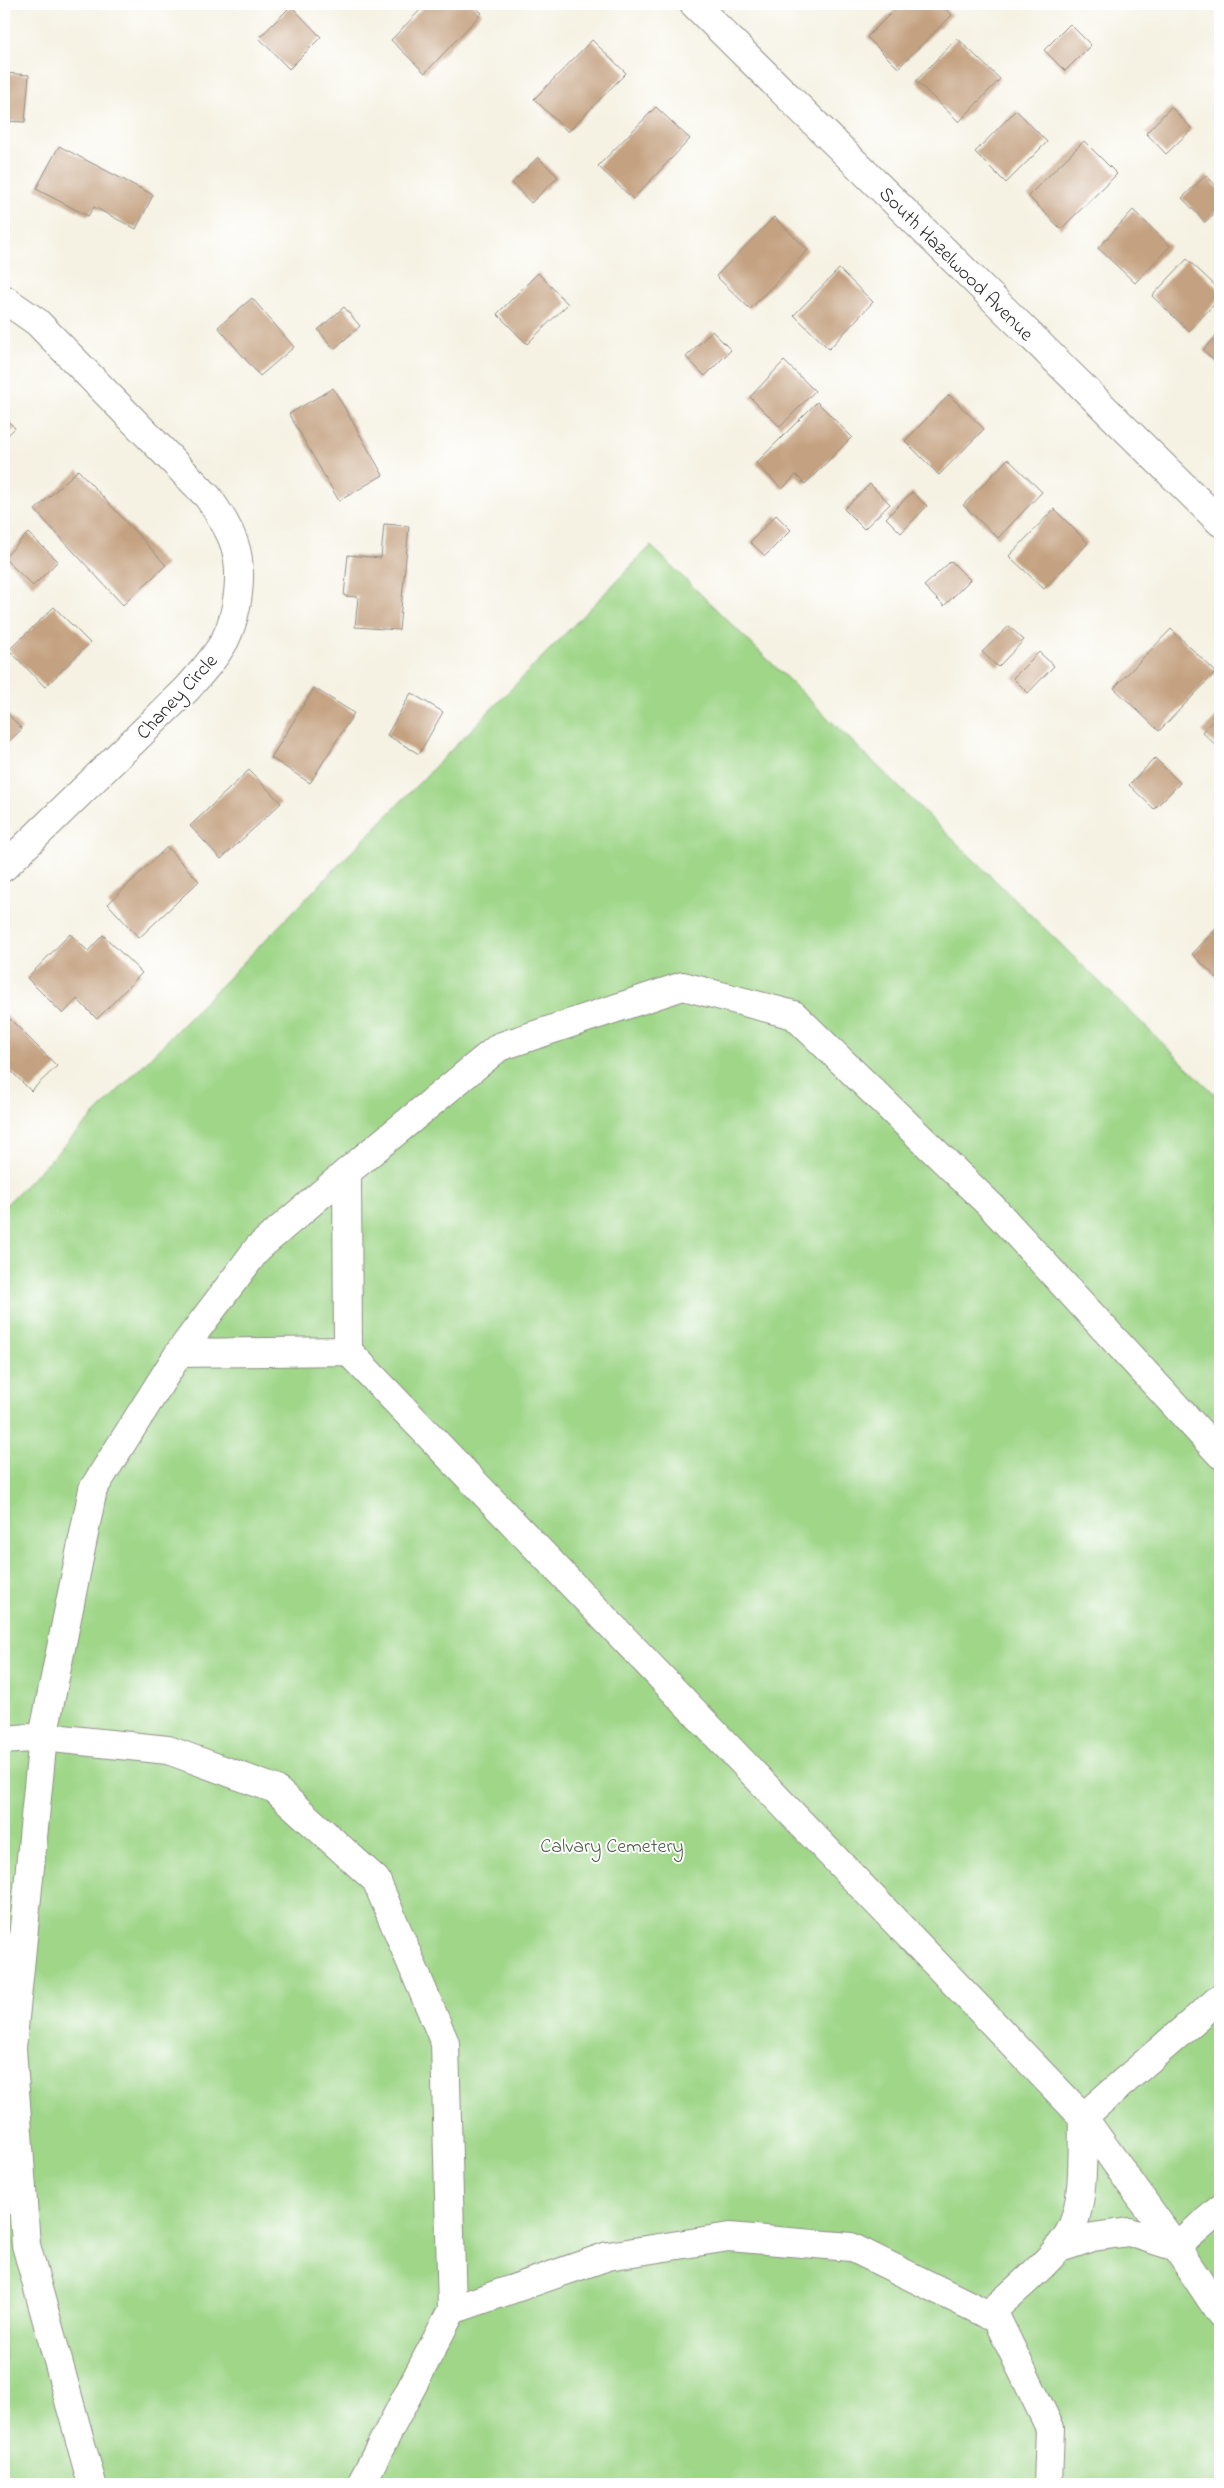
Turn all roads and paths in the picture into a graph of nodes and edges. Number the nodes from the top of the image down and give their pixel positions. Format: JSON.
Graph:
{"nodes":[{"id":1,"x":694,"y":4,"type":"edge"},
{"id":2,"x":4,"y":299,"type":"edge"},
{"id":3,"x":1220,"y":522,"type":"edge"},
{"id":4,"x":4,"y":867,"type":"edge"},
{"id":5,"x":347,"y":1172,"type":"junction"},
{"id":6,"x":348,"y":1351,"type":"junction"},
{"id":7,"x":179,"y":1353,"type":"junction"},
{"id":8,"x":1220,"y":1454,"type":"edge"},
{"id":9,"x":43,"y":1736,"type":"junction"},
{"id":10,"x":4,"y":1740,"type":"edge"},
{"id":11,"x":1220,"y":1998,"type":"edge"},
{"id":12,"x":1083,"y":2117,"type":"junction"},
{"id":13,"x":1220,"y":2209,"type":"edge"},
{"id":14,"x":1176,"y":2247,"type":"junction"},
{"id":15,"x":1057,"y":2249,"type":"junction"},
{"id":16,"x":452,"y":2310,"type":"junction"},
{"id":17,"x":1220,"y":2313,"type":"edge"},
{"id":18,"x":988,"y":2315,"type":"junction"},
{"id":19,"x":92,"y":2484,"type":"edge"},
{"id":20,"x":361,"y":2484,"type":"edge"},
{"id":21,"x":1048,"y":2484,"type":"edge"}],
"edges":[{"from":1,"to":3,"type":"street","name":"South Hazelwood Avenue"},
{"from":2,"to":4,"type":"street","name":"Chaney Circle"},
{"from":5,"to":6,"type":"street"},
{"from":5,"to":7,"type":"street"},
{"from":5,"to":8,"type":"street"},
{"from":6,"to":7,"type":"street"},
{"from":6,"to":12,"type":"street"},
{"from":7,"to":9,"type":"street"},
{"from":9,"to":10,"type":"street"},
{"from":9,"to":16,"type":"street"},
{"from":9,"to":19,"type":"street"},
{"from":11,"to":12,"type":"street"},
{"from":12,"to":14,"type":"street"},
{"from":12,"to":15,"type":"street"},
{"from":13,"to":14,"type":"street"},
{"from":14,"to":15,"type":"street"},
{"from":14,"to":17,"type":"street"},
{"from":15,"to":18,"type":"street"},
{"from":16,"to":18,"type":"street"},
{"from":16,"to":20,"type":"street"},
{"from":18,"to":21,"type":"street"}]}
